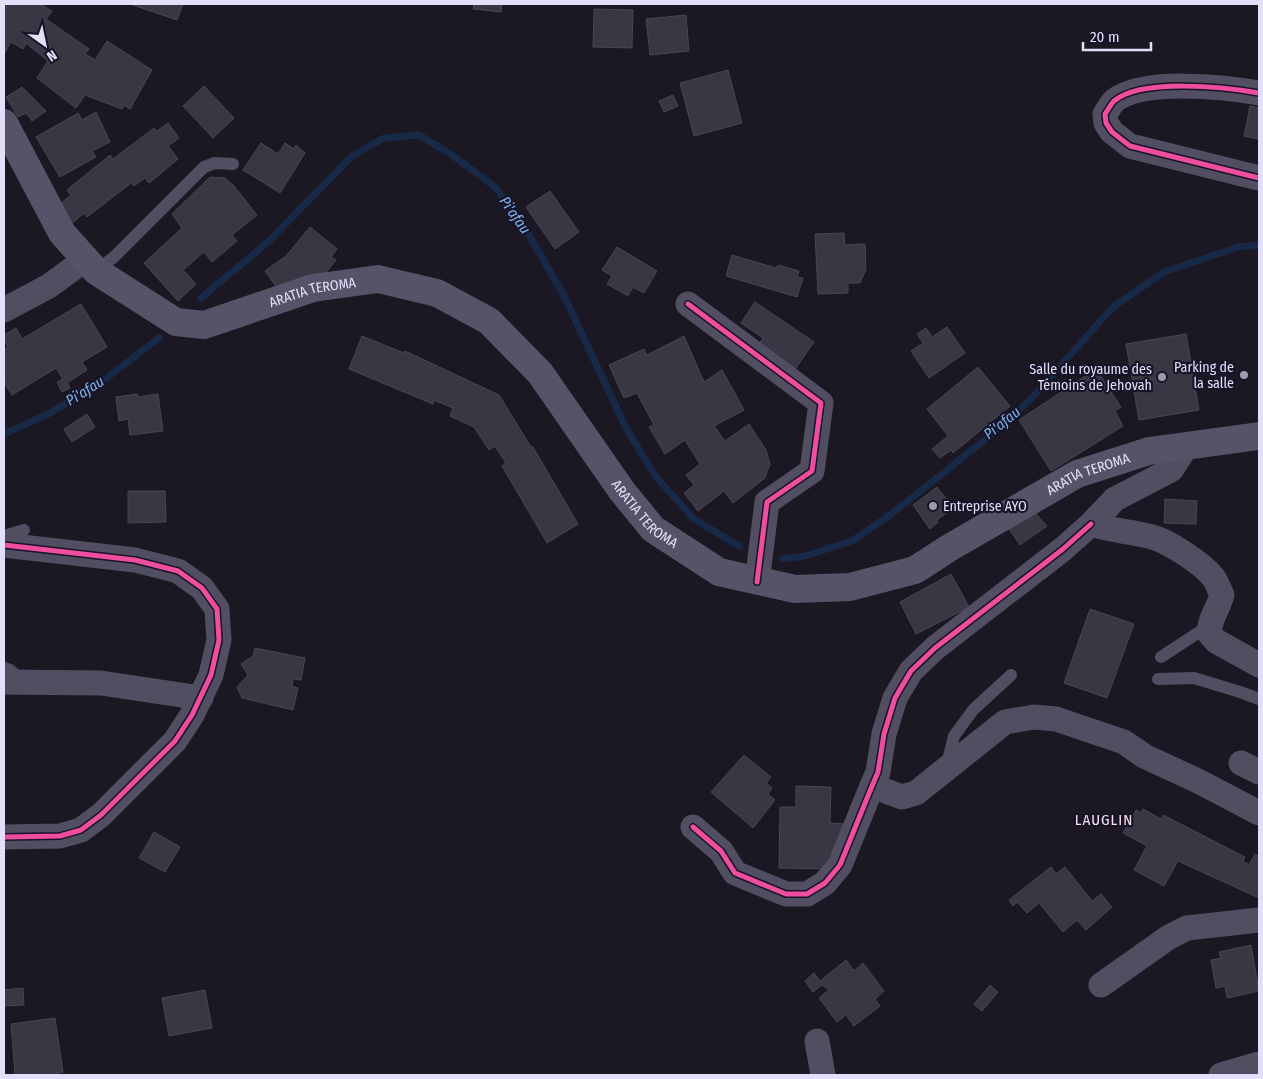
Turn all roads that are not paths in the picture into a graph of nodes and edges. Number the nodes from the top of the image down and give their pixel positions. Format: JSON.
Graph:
{"nodes":[{"id":1,"x":1259,"y":94,"type":"edge"},
{"id":2,"x":4,"y":122,"type":"edge"},
{"id":3,"x":233,"y":164,"type":"dead end"},
{"id":4,"x":1259,"y":178,"type":"edge"},
{"id":5,"x":91,"y":265,"type":"junction"},
{"id":6,"x":688,"y":304,"type":"dead end"},
{"id":7,"x":4,"y":310,"type":"edge"},
{"id":8,"x":1259,"y":436,"type":"edge"},
{"id":9,"x":1186,"y":447,"type":"junction"},
{"id":10,"x":1091,"y":524,"type":"junction"},
{"id":11,"x":24,"y":530,"type":"dead end"},
{"id":12,"x":4,"y":536,"type":"edge"},
{"id":13,"x":4,"y":545,"type":"edge"},
{"id":14,"x":757,"y":582,"type":"junction"},
{"id":15,"x":1210,"y":625,"type":"junction"},
{"id":16,"x":1161,"y":657,"type":"dead end"},
{"id":17,"x":1259,"y":664,"type":"edge"},
{"id":18,"x":4,"y":668,"type":"edge"},
{"id":19,"x":1011,"y":675,"type":"dead end"},
{"id":20,"x":1158,"y":679,"type":"dead end"},
{"id":21,"x":15,"y":683,"type":"edge"},
{"id":22,"x":201,"y":698,"type":"junction"},
{"id":23,"x":1259,"y":699,"type":"edge"},
{"id":24,"x":946,"y":770,"type":"junction"},
{"id":25,"x":872,"y":786,"type":"junction"},
{"id":26,"x":1259,"y":813,"type":"edge"},
{"id":27,"x":693,"y":826,"type":"dead end"},
{"id":28,"x":4,"y":837,"type":"edge"},
{"id":29,"x":1259,"y":920,"type":"edge"},
{"id":30,"x":1101,"y":985,"type":"dead end"},
{"id":31,"x":817,"y":1041,"type":"dead end"},
{"id":32,"x":1259,"y":1064,"type":"edge"},
{"id":33,"x":823,"y":1075,"type":"edge"},
{"id":34,"x":1221,"y":1075,"type":"edge"}],
"edges":[{"from":1,"to":4,"type":"street"},
{"from":2,"to":5,"type":"main road","name":"ARATIA TEROMA"},
{"from":3,"to":5,"type":"lane"},
{"from":5,"to":7,"type":"street"},
{"from":5,"to":14,"type":"main road","name":"ARATIA TEROMA"},
{"from":6,"to":14,"type":"street"},
{"from":8,"to":9,"type":"main road","name":"ARATIA TEROMA"},
{"from":9,"to":10,"type":"street"},
{"from":9,"to":14,"type":"main road","name":"ARATIA TEROMA"},
{"from":10,"to":15,"type":"street"},
{"from":10,"to":25,"type":"street"},
{"from":11,"to":12,"type":"lane"},
{"from":13,"to":22,"type":"street"},
{"from":15,"to":16,"type":"lane"},
{"from":15,"to":17,"type":"street"},
{"from":18,"to":21,"type":"lane"},
{"from":19,"to":24,"type":"lane"},
{"from":20,"to":23,"type":"lane"},
{"from":21,"to":22,"type":"street"},
{"from":22,"to":28,"type":"street"},
{"from":24,"to":25,"type":"street"},
{"from":24,"to":26,"type":"street"},
{"from":25,"to":27,"type":"street"},
{"from":29,"to":30,"type":"street"},
{"from":31,"to":33,"type":"street"},
{"from":32,"to":34,"type":"street"}]}
